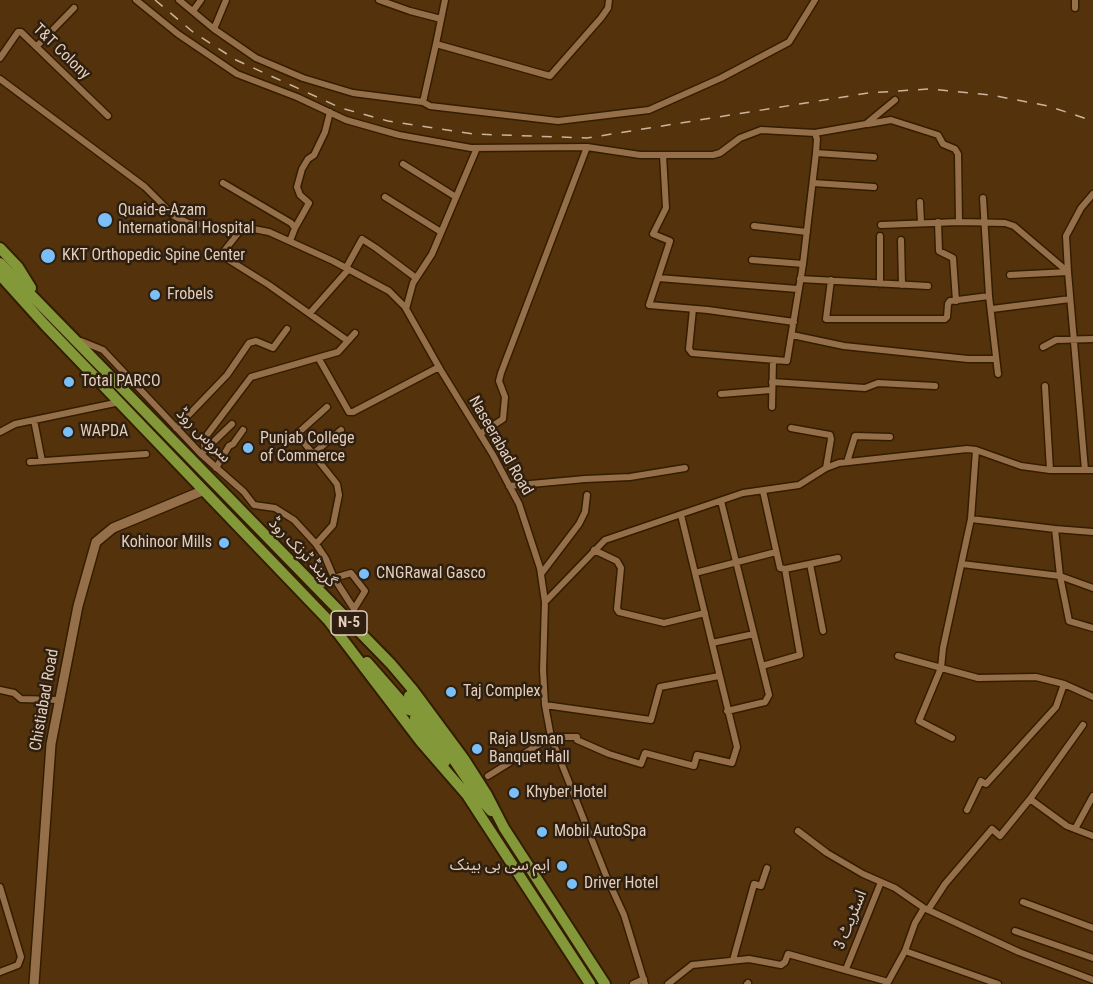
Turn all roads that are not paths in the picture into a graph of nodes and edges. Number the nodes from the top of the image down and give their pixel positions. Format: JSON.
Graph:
{"nodes":[{"id":1,"x":136,"y":0,"type":"edge"},
{"id":2,"x":179,"y":0,"type":"edge"},
{"id":3,"x":201,"y":0,"type":"edge"},
{"id":4,"x":226,"y":0,"type":"edge"},
{"id":5,"x":379,"y":0,"type":"edge"},
{"id":6,"x":445,"y":0,"type":"edge"},
{"id":7,"x":609,"y":0,"type":"edge"},
{"id":8,"x":815,"y":0,"type":"edge"},
{"id":9,"x":1075,"y":0,"type":"edge"},
{"id":10,"x":74,"y":8,"type":"dead end"},
{"id":11,"x":1075,"y":8,"type":"dead end"},
{"id":12,"x":193,"y":10,"type":"junction"},
{"id":13,"x":441,"y":19,"type":"junction"},
{"id":14,"x":214,"y":29,"type":"junction"},
{"id":15,"x":436,"y":44,"type":"junction"},
{"id":16,"x":37,"y":46,"type":"junction"},
{"id":17,"x":0,"y":58,"type":"edge"},
{"id":18,"x":0,"y":79,"type":"edge"},
{"id":19,"x":895,"y":100,"type":"dead end"},
{"id":20,"x":423,"y":102,"type":"junction"},
{"id":21,"x":330,"y":112,"type":"junction"},
{"id":22,"x":108,"y":116,"type":"dead end"},
{"id":23,"x":866,"y":124,"type":"junction"},
{"id":24,"x":814,"y":134,"type":"junction"},
{"id":25,"x":587,"y":147,"type":"junction"},
{"id":26,"x":477,"y":148,"type":"junction"},
{"id":27,"x":816,"y":153,"type":"junction"},
{"id":28,"x":663,"y":155,"type":"junction"},
{"id":29,"x":874,"y":157,"type":"dead end"},
{"id":30,"x":403,"y":164,"type":"dead end"},
{"id":31,"x":223,"y":183,"type":"dead end"},
{"id":32,"x":813,"y":183,"type":"junction"},
{"id":33,"x":874,"y":187,"type":"dead end"},
{"id":34,"x":1093,"y":194,"type":"edge"},
{"id":35,"x":385,"y":197,"type":"dead end"},
{"id":36,"x":456,"y":197,"type":"junction"},
{"id":37,"x":983,"y":198,"type":"dead end"},
{"id":38,"x":920,"y":202,"type":"dead end"},
{"id":39,"x":985,"y":221,"type":"junction"},
{"id":40,"x":938,"y":222,"type":"junction"},
{"id":41,"x":959,"y":222,"type":"junction"},
{"id":42,"x":921,"y":223,"type":"junction"},
{"id":43,"x":880,"y":225,"type":"dead end"},
{"id":44,"x":754,"y":226,"type":"dead end"},
{"id":45,"x":243,"y":227,"type":"junction"},
{"id":46,"x":295,"y":228,"type":"junction"},
{"id":47,"x":441,"y":232,"type":"junction"},
{"id":48,"x":807,"y":232,"type":"junction"},
{"id":49,"x":880,"y":236,"type":"dead end"},
{"id":50,"x":902,"y":240,"type":"dead end"},
{"id":51,"x":290,"y":241,"type":"junction"},
{"id":52,"x":0,"y":248,"type":"edge"},
{"id":53,"x":752,"y":260,"type":"dead end"},
{"id":54,"x":0,"y":263,"type":"edge"},
{"id":55,"x":803,"y":264,"type":"junction"},
{"id":56,"x":347,"y":269,"type":"junction"},
{"id":57,"x":1068,"y":272,"type":"junction"},
{"id":58,"x":0,"y":275,"type":"edge"},
{"id":59,"x":1010,"y":275,"type":"dead end"},
{"id":60,"x":416,"y":278,"type":"junction"},
{"id":61,"x":658,"y":278,"type":"junction"},
{"id":62,"x":800,"y":279,"type":"junction"},
{"id":63,"x":831,"y":280,"type":"junction"},
{"id":64,"x":0,"y":281,"type":"edge"},
{"id":65,"x":880,"y":284,"type":"junction"},
{"id":66,"x":902,"y":285,"type":"junction"},
{"id":67,"x":928,"y":286,"type":"dead end"},
{"id":68,"x":798,"y":289,"type":"junction"},
{"id":69,"x":989,"y":296,"type":"junction"},
{"id":70,"x":1070,"y":299,"type":"junction"},
{"id":71,"x":956,"y":301,"type":"junction"},
{"id":72,"x":40,"y":304,"type":"junction"},
{"id":73,"x":27,"y":305,"type":"junction"},
{"id":74,"x":406,"y":309,"type":"junction"},
{"id":75,"x":693,"y":309,"type":"junction"},
{"id":76,"x":992,"y":309,"type":"junction"},
{"id":77,"x":310,"y":313,"type":"junction"},
{"id":78,"x":794,"y":322,"type":"junction"},
{"id":79,"x":287,"y":329,"type":"dead end"},
{"id":80,"x":355,"y":333,"type":"dead end"},
{"id":81,"x":792,"y":335,"type":"junction"},
{"id":82,"x":74,"y":339,"type":"junction"},
{"id":83,"x":1093,"y":339,"type":"edge"},
{"id":84,"x":348,"y":341,"type":"junction"},
{"id":85,"x":1074,"y":341,"type":"junction"},
{"id":86,"x":1043,"y":347,"type":"dead end"},
{"id":87,"x":319,"y":358,"type":"junction"},
{"id":88,"x":996,"y":359,"type":"junction"},
{"id":89,"x":773,"y":360,"type":"junction"},
{"id":90,"x":439,"y":367,"type":"junction"},
{"id":91,"x":998,"y":374,"type":"dead end"},
{"id":92,"x":772,"y":382,"type":"junction"},
{"id":93,"x":935,"y":386,"type":"dead end"},
{"id":94,"x":1045,"y":386,"type":"dead end"},
{"id":95,"x":771,"y":390,"type":"junction"},
{"id":96,"x":721,"y":394,"type":"dead end"},
{"id":97,"x":120,"y":402,"type":"junction"},
{"id":98,"x":327,"y":407,"type":"dead end"},
{"id":99,"x":772,"y":407,"type":"dead end"},
{"id":100,"x":34,"y":420,"type":"junction"},
{"id":101,"x":232,"y":424,"type":"dead end"},
{"id":102,"x":176,"y":428,"type":"junction"},
{"id":103,"x":791,"y":428,"type":"dead end"},
{"id":104,"x":243,"y":430,"type":"dead end"},
{"id":105,"x":341,"y":430,"type":"dead end"},
{"id":106,"x":0,"y":432,"type":"edge"},
{"id":107,"x":480,"y":434,"type":"junction"},
{"id":108,"x":220,"y":435,"type":"junction"},
{"id":109,"x":890,"y":437,"type":"dead end"},
{"id":110,"x":229,"y":446,"type":"junction"},
{"id":111,"x":976,"y":450,"type":"junction"},
{"id":112,"x":203,"y":452,"type":"junction"},
{"id":113,"x":146,"y":454,"type":"dead end"},
{"id":114,"x":313,"y":454,"type":"junction"},
{"id":115,"x":42,"y":461,"type":"junction"},
{"id":116,"x":30,"y":462,"type":"dead end"},
{"id":117,"x":846,"y":462,"type":"junction"},
{"id":118,"x":216,"y":468,"type":"junction"},
{"id":119,"x":686,"y":468,"type":"dead end"},
{"id":120,"x":826,"y":468,"type":"junction"},
{"id":121,"x":1050,"y":470,"type":"junction"},
{"id":122,"x":1085,"y":470,"type":"junction"},
{"id":123,"x":1093,"y":470,"type":"edge"},
{"id":124,"x":509,"y":486,"type":"junction"},
{"id":125,"x":202,"y":491,"type":"junction"},
{"id":126,"x":763,"y":491,"type":"junction"},
{"id":127,"x":587,"y":495,"type":"dead end"},
{"id":128,"x":721,"y":501,"type":"junction"},
{"id":129,"x":681,"y":515,"type":"junction"},
{"id":130,"x":971,"y":519,"type":"junction"},
{"id":131,"x":1055,"y":529,"type":"junction"},
{"id":132,"x":1093,"y":532,"type":"edge"},
{"id":133,"x":316,"y":544,"type":"junction"},
{"id":134,"x":594,"y":550,"type":"junction"},
{"id":135,"x":776,"y":552,"type":"junction"},
{"id":136,"x":838,"y":558,"type":"dead end"},
{"id":137,"x":736,"y":562,"type":"junction"},
{"id":138,"x":810,"y":564,"type":"junction"},
{"id":139,"x":962,"y":564,"type":"junction"},
{"id":140,"x":785,"y":569,"type":"junction"},
{"id":141,"x":694,"y":573,"type":"junction"},
{"id":142,"x":541,"y":574,"type":"junction"},
{"id":143,"x":1060,"y":576,"type":"junction"},
{"id":144,"x":334,"y":578,"type":"junction"},
{"id":145,"x":315,"y":588,"type":"junction"},
{"id":146,"x":1093,"y":588,"type":"edge"},
{"id":147,"x":545,"y":602,"type":"junction"},
{"id":148,"x":705,"y":613,"type":"junction"},
{"id":149,"x":328,"y":620,"type":"junction"},
{"id":150,"x":348,"y":621,"type":"junction"},
{"id":151,"x":1093,"y":628,"type":"edge"},
{"id":152,"x":823,"y":631,"type":"dead end"},
{"id":153,"x":754,"y":634,"type":"junction"},
{"id":154,"x":712,"y":643,"type":"junction"},
{"id":155,"x":898,"y":656,"type":"dead end"},
{"id":156,"x":762,"y":666,"type":"junction"},
{"id":157,"x":941,"y":668,"type":"junction"},
{"id":158,"x":719,"y":676,"type":"junction"},
{"id":159,"x":1064,"y":684,"type":"junction"},
{"id":160,"x":0,"y":690,"type":"edge"},
{"id":161,"x":1093,"y":697,"type":"edge"},
{"id":162,"x":58,"y":700,"type":"junction"},
{"id":163,"x":545,"y":705,"type":"junction"},
{"id":164,"x":727,"y":711,"type":"junction"},
{"id":165,"x":1083,"y":724,"type":"dead end"},
{"id":166,"x":551,"y":737,"type":"junction"},
{"id":167,"x":952,"y":738,"type":"dead end"},
{"id":168,"x":489,"y":776,"type":"dead end"},
{"id":169,"x":467,"y":795,"type":"junction"},
{"id":170,"x":1093,"y":796,"type":"edge"},
{"id":171,"x":1030,"y":799,"type":"junction"},
{"id":172,"x":967,"y":810,"type":"dead end"},
{"id":173,"x":498,"y":819,"type":"junction"},
{"id":174,"x":1075,"y":829,"type":"junction"},
{"id":175,"x":798,"y":831,"type":"dead end"},
{"id":176,"x":1093,"y":836,"type":"edge"},
{"id":177,"x":767,"y":868,"type":"dead end"},
{"id":178,"x":881,"y":882,"type":"junction"},
{"id":179,"x":0,"y":887,"type":"edge"},
{"id":180,"x":1023,"y":902,"type":"dead end"},
{"id":181,"x":926,"y":909,"type":"junction"},
{"id":182,"x":1093,"y":928,"type":"edge"},
{"id":183,"x":1015,"y":931,"type":"dead end"},
{"id":184,"x":905,"y":951,"type":"junction"},
{"id":185,"x":1093,"y":958,"type":"edge"},
{"id":186,"x":733,"y":960,"type":"junction"},
{"id":187,"x":846,"y":969,"type":"junction"},
{"id":188,"x":0,"y":972,"type":"edge"},
{"id":189,"x":1093,"y":980,"type":"edge"},
{"id":190,"x":645,"y":981,"type":"edge"},
{"id":191,"x":34,"y":984,"type":"edge"},
{"id":192,"x":590,"y":984,"type":"edge"},
{"id":193,"x":605,"y":984,"type":"edge"},
{"id":194,"x":633,"y":984,"type":"edge"},
{"id":195,"x":668,"y":984,"type":"edge"},
{"id":196,"x":998,"y":984,"type":"edge"}],
"edges":[{"from":1,"to":21,"type":"street"},
{"from":2,"to":12,"type":"street"},
{"from":3,"to":12,"type":"street"},
{"from":4,"to":14,"type":"street"},
{"from":5,"to":13,"type":"street"},
{"from":6,"to":13,"type":"street"},
{"from":7,"to":15,"type":"street"},
{"from":8,"to":20,"type":"street"},
{"from":9,"to":11,"type":"street"},
{"from":10,"to":16,"type":"street"},
{"from":12,"to":14,"type":"street"},
{"from":13,"to":15,"type":"street"},
{"from":14,"to":20,"type":"street"},
{"from":15,"to":20,"type":"street"},
{"from":16,"to":17,"type":"street","name":"T&T Colony"},
{"from":16,"to":22,"type":"street","name":"T&T Colony"},
{"from":18,"to":45,"type":"street","name":"Naseerabad Road"},
{"from":19,"to":23,"type":"street"},
{"from":21,"to":26,"type":"street"},
{"from":21,"to":46,"type":"street"},
{"from":23,"to":24,"type":"street"},
{"from":23,"to":41,"type":"street"},
{"from":24,"to":27,"type":"street"},
{"from":24,"to":28,"type":"street"},
{"from":25,"to":26,"type":"street"},
{"from":25,"to":28,"type":"street"},
{"from":25,"to":107,"type":"street"},
{"from":26,"to":36,"type":"street"},
{"from":27,"to":29,"type":"street"},
{"from":27,"to":32,"type":"street"},
{"from":28,"to":61,"type":"street"},
{"from":30,"to":36,"type":"street"},
{"from":31,"to":46,"type":"street"},
{"from":32,"to":33,"type":"street"},
{"from":32,"to":48,"type":"street"},
{"from":34,"to":57,"type":"street"},
{"from":35,"to":47,"type":"street"},
{"from":36,"to":47,"type":"street"},
{"from":37,"to":39,"type":"street"},
{"from":38,"to":42,"type":"street"},
{"from":39,"to":41,"type":"street"},
{"from":39,"to":57,"type":"street"},
{"from":39,"to":69,"type":"street"},
{"from":40,"to":41,"type":"street"},
{"from":40,"to":42,"type":"street"},
{"from":40,"to":71,"type":"street"},
{"from":42,"to":43,"type":"street"},
{"from":44,"to":48,"type":"street"},
{"from":45,"to":51,"type":"street","name":"Naseerabad Road"},
{"from":45,"to":77,"type":"street"},
{"from":46,"to":51,"type":"street"},
{"from":47,"to":60,"type":"street"},
{"from":48,"to":55,"type":"street"},
{"from":49,"to":65,"type":"street"},
{"from":50,"to":66,"type":"street"},
{"from":51,"to":56,"type":"street","name":"Naseerabad Road"},
{"from":52,"to":72,"type":"highway"},
{"from":53,"to":55,"type":"street"},
{"from":54,"to":72,"type":"highway","name":"گرینڈ ٹرنک روڈ","number":"N-5"},
{"from":55,"to":62,"type":"street"},
{"from":56,"to":60,"type":"street"},
{"from":56,"to":74,"type":"street","name":"Naseerabad Road"},
{"from":56,"to":77,"type":"street"},
{"from":57,"to":59,"type":"street"},
{"from":57,"to":70,"type":"street"},
{"from":58,"to":73,"type":"highway","name":"گرینڈ ٹرنک روڈ","number":"N-5"},
{"from":60,"to":74,"type":"street"},
{"from":61,"to":68,"type":"street"},
{"from":61,"to":75,"type":"street"},
{"from":62,"to":63,"type":"street"},
{"from":62,"to":68,"type":"street"},
{"from":63,"to":65,"type":"street"},
{"from":63,"to":71,"type":"street"},
{"from":64,"to":73,"type":"highway"},
{"from":65,"to":66,"type":"street"},
{"from":66,"to":67,"type":"street"},
{"from":68,"to":78,"type":"street"},
{"from":69,"to":71,"type":"street"},
{"from":69,"to":76,"type":"street"},
{"from":70,"to":76,"type":"street"},
{"from":70,"to":85,"type":"street"},
{"from":72,"to":82,"type":"highway","name":"گرینڈ ٹرنک روڈ","number":"N-5"},
{"from":73,"to":97,"type":"highway","name":"گرینڈ ٹرنک روڈ","number":"N-5"},
{"from":74,"to":90,"type":"street","name":"Naseerabad Road"},
{"from":75,"to":78,"type":"street"},
{"from":75,"to":89,"type":"street"},
{"from":76,"to":88,"type":"street"},
{"from":77,"to":84,"type":"street"},
{"from":78,"to":81,"type":"street"},
{"from":79,"to":102,"type":"street"},
{"from":80,"to":84,"type":"street"},
{"from":81,"to":88,"type":"street"},
{"from":81,"to":89,"type":"street"},
{"from":82,"to":102,"type":"street","name":"سروس روڈ"},
{"from":82,"to":145,"type":"highway","name":"گرینڈ ٹرنک روڈ","number":"N-5"},
{"from":83,"to":85,"type":"street"},
{"from":84,"to":87,"type":"street"},
{"from":85,"to":86,"type":"street"},
{"from":85,"to":122,"type":"street"},
{"from":87,"to":90,"type":"street"},
{"from":87,"to":112,"type":"street"},
{"from":88,"to":91,"type":"street"},
{"from":89,"to":92,"type":"street"},
{"from":90,"to":107,"type":"street","name":"Naseerabad Road"},
{"from":92,"to":93,"type":"street"},
{"from":92,"to":95,"type":"street"},
{"from":94,"to":121,"type":"street"},
{"from":95,"to":96,"type":"street"},
{"from":95,"to":99,"type":"street"},
{"from":97,"to":100,"type":"street"},
{"from":97,"to":125,"type":"highway","name":"گرینڈ ٹرنک روڈ","number":"N-5"},
{"from":98,"to":114,"type":"street"},
{"from":100,"to":106,"type":"street"},
{"from":100,"to":115,"type":"street"},
{"from":101,"to":108,"type":"street"},
{"from":102,"to":112,"type":"street","name":"سروس روڈ"},
{"from":103,"to":120,"type":"street"},
{"from":104,"to":110,"type":"street"},
{"from":105,"to":114,"type":"street"},
{"from":107,"to":124,"type":"street","name":"Naseerabad Road"},
{"from":108,"to":110,"type":"street"},
{"from":108,"to":112,"type":"street"},
{"from":109,"to":117,"type":"street"},
{"from":110,"to":118,"type":"street"},
{"from":111,"to":117,"type":"street"},
{"from":111,"to":121,"type":"street"},
{"from":111,"to":130,"type":"street"},
{"from":112,"to":118,"type":"street","name":"سروس روڈ"},
{"from":113,"to":115,"type":"street"},
{"from":114,"to":133,"type":"street"},
{"from":115,"to":116,"type":"street"},
{"from":117,"to":120,"type":"street"},
{"from":118,"to":133,"type":"street","name":"سروس روڈ"},
{"from":119,"to":124,"type":"street"},
{"from":120,"to":126,"type":"street"},
{"from":121,"to":122,"type":"street"},
{"from":122,"to":123,"type":"street"},
{"from":124,"to":142,"type":"street","name":"Naseerabad Road"},
{"from":125,"to":149,"type":"highway","name":"گرینڈ ٹرنک روڈ","number":"N-5"},
{"from":125,"to":162,"type":"main road","name":"Chistiabad Road"},
{"from":126,"to":128,"type":"street"},
{"from":126,"to":135,"type":"street"},
{"from":127,"to":142,"type":"street"},
{"from":128,"to":129,"type":"street"},
{"from":128,"to":137,"type":"street"},
{"from":129,"to":134,"type":"street"},
{"from":129,"to":141,"type":"street"},
{"from":130,"to":131,"type":"street"},
{"from":130,"to":139,"type":"street"},
{"from":131,"to":132,"type":"street"},
{"from":131,"to":143,"type":"street"},
{"from":133,"to":144,"type":"street","name":"سروس روڈ"},
{"from":134,"to":147,"type":"street"},
{"from":134,"to":148,"type":"street"},
{"from":135,"to":137,"type":"street"},
{"from":135,"to":140,"type":"street"},
{"from":136,"to":138,"type":"street"},
{"from":137,"to":141,"type":"street"},
{"from":137,"to":153,"type":"street"},
{"from":138,"to":140,"type":"street"},
{"from":138,"to":152,"type":"street"},
{"from":139,"to":143,"type":"street"},
{"from":139,"to":157,"type":"street"},
{"from":140,"to":156,"type":"street"},
{"from":141,"to":148,"type":"street"},
{"from":142,"to":147,"type":"street","name":"Naseerabad Road"},
{"from":143,"to":146,"type":"street"},
{"from":143,"to":151,"type":"street"},
{"from":144,"to":144,"type":"street","name":"سروس روڈ"},
{"from":144,"to":145,"type":"street"},
{"from":145,"to":150,"type":"highway","name":"گرینڈ ٹرنک روڈ","number":"N-5"},
{"from":147,"to":163,"type":"street","name":"Naseerabad Road"},
{"from":148,"to":154,"type":"street"},
{"from":149,"to":150,"type":"highway"},
{"from":149,"to":169,"type":"highway","name":"گرینڈ ٹرنک روڈ","number":"N-5"},
{"from":150,"to":173,"type":"highway","name":"گرینڈ ٹرنک روڈ","number":"N-5"},
{"from":153,"to":154,"type":"street"},
{"from":153,"to":156,"type":"street"},
{"from":154,"to":158,"type":"street"},
{"from":155,"to":157,"type":"street"},
{"from":156,"to":164,"type":"street"},
{"from":157,"to":159,"type":"street"},
{"from":157,"to":167,"type":"street"},
{"from":158,"to":163,"type":"street"},
{"from":158,"to":164,"type":"street"},
{"from":159,"to":161,"type":"street"},
{"from":159,"to":172,"type":"street"},
{"from":160,"to":162,"type":"street"},
{"from":162,"to":191,"type":"main road","name":"Chistiabad Road"},
{"from":163,"to":166,"type":"street","name":"Naseerabad Road"},
{"from":164,"to":166,"type":"street"},
{"from":165,"to":171,"type":"street"},
{"from":166,"to":168,"type":"street"},
{"from":166,"to":190,"type":"street","name":"Naseerabad Road"},
{"from":169,"to":173,"type":"highway"},
{"from":169,"to":192,"type":"highway","name":"گرینڈ ٹرنک روڈ","number":"N-5"},
{"from":170,"to":174,"type":"street"},
{"from":171,"to":174,"type":"street"},
{"from":171,"to":181,"type":"street"},
{"from":173,"to":193,"type":"highway","name":"گرینڈ ٹرنک روڈ","number":"N-5"},
{"from":174,"to":176,"type":"street"},
{"from":175,"to":178,"type":"street"},
{"from":177,"to":186,"type":"street"},
{"from":178,"to":181,"type":"street"},
{"from":178,"to":187,"type":"street","name":"اسٹریٹ 3"},
{"from":179,"to":188,"type":"street"},
{"from":180,"to":182,"type":"street"},
{"from":181,"to":184,"type":"street"},
{"from":181,"to":189,"type":"street"},
{"from":183,"to":185,"type":"street"},
{"from":184,"to":187,"type":"street"},
{"from":184,"to":196,"type":"street"},
{"from":186,"to":187,"type":"street"},
{"from":186,"to":195,"type":"street"},
{"from":190,"to":194,"type":"street"}]}
